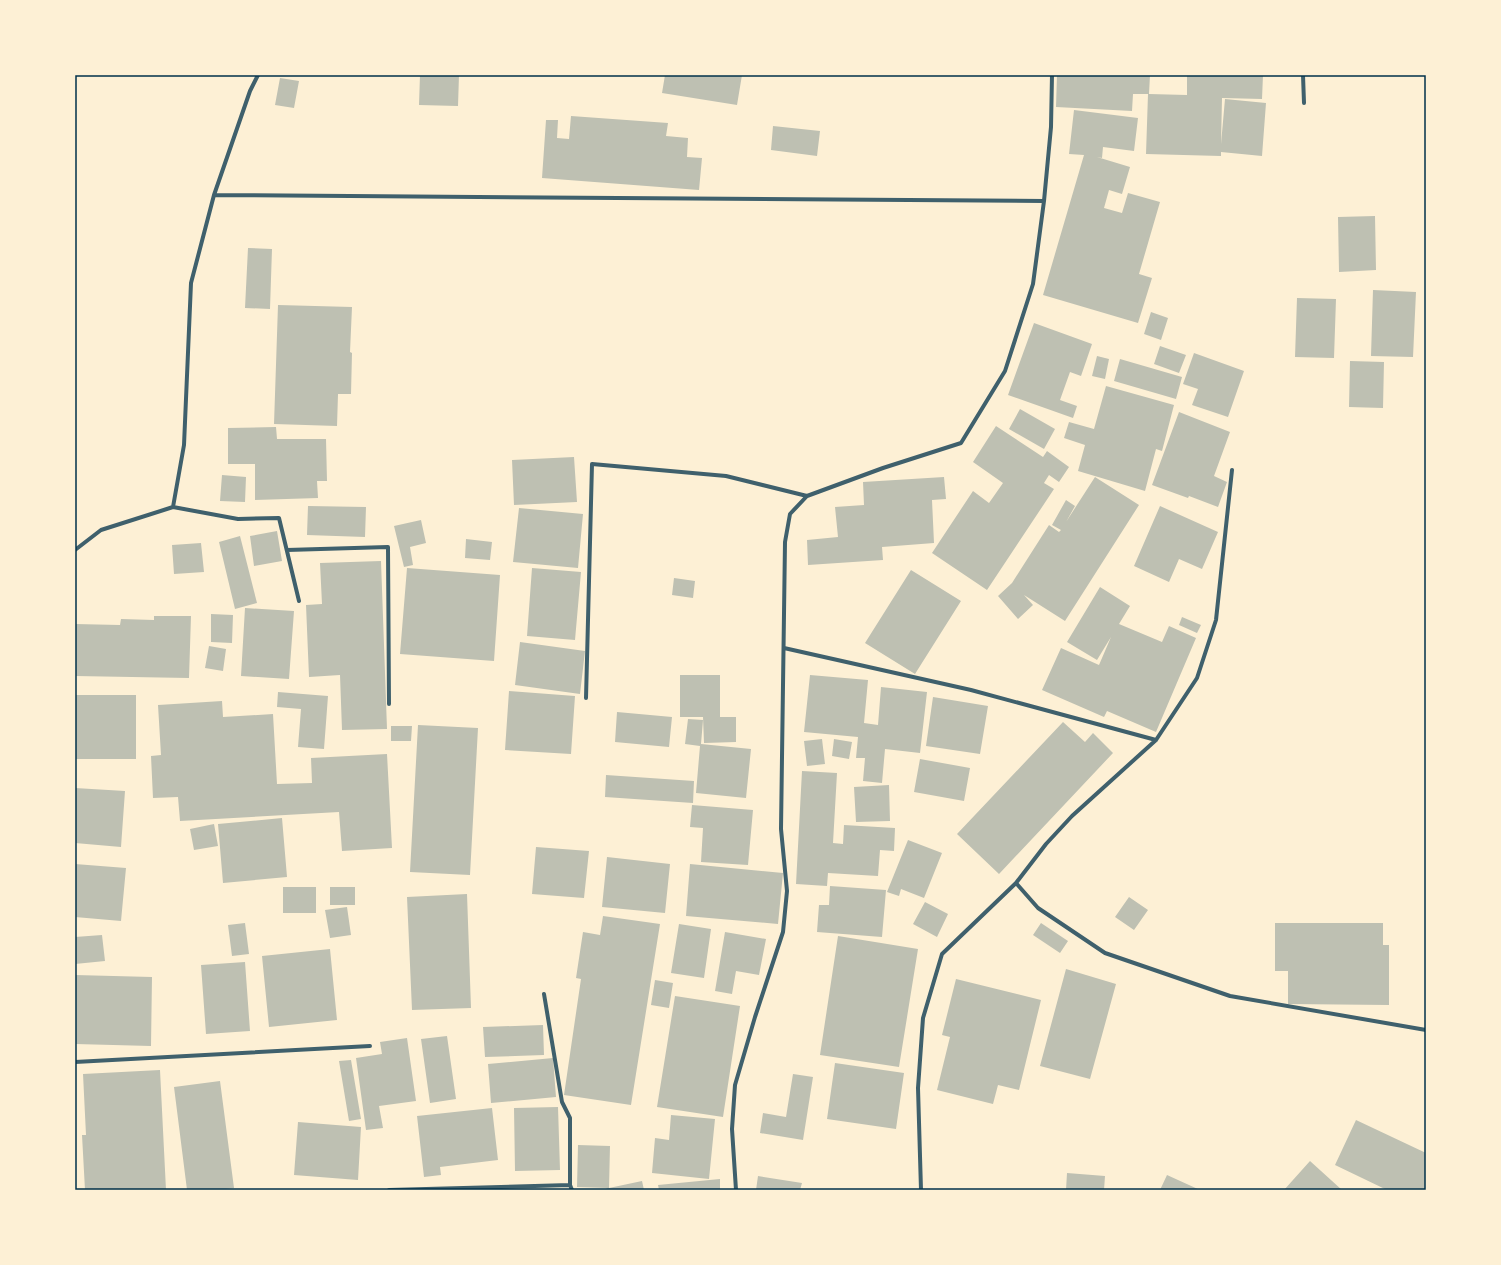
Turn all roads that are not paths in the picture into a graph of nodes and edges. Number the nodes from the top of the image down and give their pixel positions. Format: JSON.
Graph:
{"nodes":[{"id":1,"x":258,"y":75,"type":"edge"},
{"id":2,"x":1052,"y":75,"type":"edge"},
{"id":3,"x":1303,"y":75,"type":"edge"},
{"id":4,"x":1304,"y":103,"type":"dead end"},
{"id":5,"x":214,"y":195,"type":"junction"},
{"id":6,"x":1044,"y":201,"type":"junction"},
{"id":7,"x":1232,"y":470,"type":"dead end"},
{"id":8,"x":807,"y":496,"type":"junction"},
{"id":9,"x":173,"y":507,"type":"junction"},
{"id":10,"x":75,"y":550,"type":"edge"},
{"id":11,"x":287,"y":550,"type":"junction"},
{"id":12,"x":299,"y":601,"type":"dead end"},
{"id":13,"x":784,"y":648,"type":"junction"},
{"id":14,"x":586,"y":698,"type":"dead end"},
{"id":15,"x":389,"y":704,"type":"dead end"},
{"id":16,"x":1156,"y":740,"type":"junction"},
{"id":17,"x":1016,"y":883,"type":"junction"},
{"id":18,"x":544,"y":994,"type":"dead end"},
{"id":19,"x":1426,"y":1030,"type":"edge"},
{"id":20,"x":370,"y":1046,"type":"dead end"},
{"id":21,"x":75,"y":1062,"type":"edge"},
{"id":22,"x":570,"y":1185,"type":"junction"},
{"id":23,"x":390,"y":1190,"type":"edge"},
{"id":24,"x":572,"y":1190,"type":"edge"},
{"id":25,"x":736,"y":1190,"type":"edge"},
{"id":26,"x":921,"y":1190,"type":"edge"}],
"edges":[{"from":1,"to":5,"type":"street"},
{"from":2,"to":6,"type":"street"},
{"from":3,"to":4,"type":"street"},
{"from":5,"to":6,"type":"street"},
{"from":5,"to":9,"type":"street"},
{"from":6,"to":8,"type":"street"},
{"from":7,"to":16,"type":"street"},
{"from":8,"to":13,"type":"street"},
{"from":8,"to":14,"type":"street"},
{"from":9,"to":10,"type":"street"},
{"from":9,"to":11,"type":"street"},
{"from":11,"to":12,"type":"street"},
{"from":11,"to":15,"type":"street"},
{"from":13,"to":16,"type":"street"},
{"from":13,"to":25,"type":"street"},
{"from":16,"to":17,"type":"street"},
{"from":17,"to":19,"type":"street"},
{"from":17,"to":26,"type":"street"},
{"from":18,"to":22,"type":"street"},
{"from":20,"to":21,"type":"street"},
{"from":22,"to":23,"type":"street"},
{"from":22,"to":24,"type":"street"}]}
